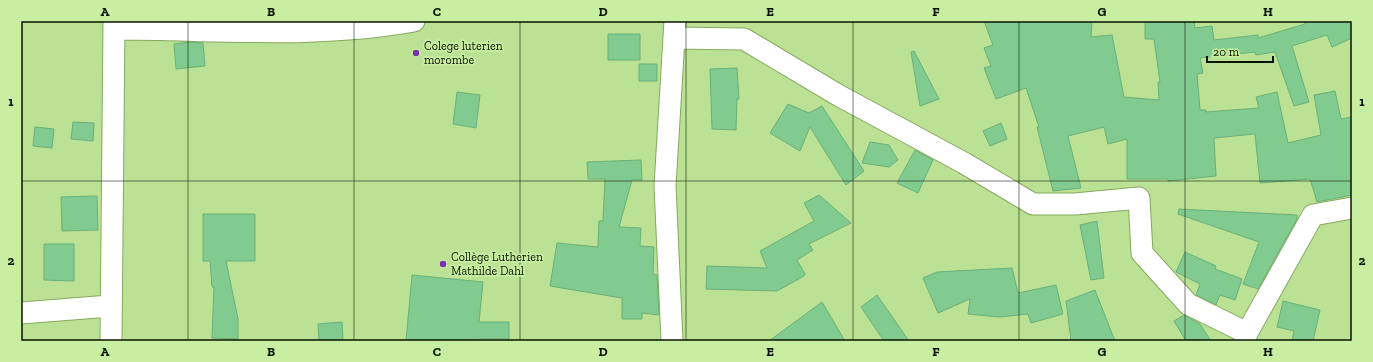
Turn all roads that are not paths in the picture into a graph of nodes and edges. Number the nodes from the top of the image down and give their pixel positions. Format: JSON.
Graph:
{"nodes":[{"id":1,"x":414,"y":21,"type":"edge"},
{"id":2,"x":114,"y":25,"type":"edge"},
{"id":3,"x":674,"y":29,"type":"edge"},
{"id":4,"x":1352,"y":208,"type":"edge"},
{"id":5,"x":110,"y":306,"type":"junction"},
{"id":6,"x":21,"y":313,"type":"edge"},
{"id":7,"x":1246,"y":337,"type":"edge"},
{"id":8,"x":110,"y":341,"type":"edge"},
{"id":9,"x":672,"y":341,"type":"edge"}],
"edges":[{"from":1,"to":2,"type":"street"},
{"from":2,"to":5,"type":"street"},
{"from":3,"to":7,"type":"street"},
{"from":3,"to":9,"type":"street"},
{"from":4,"to":7,"type":"street"},
{"from":5,"to":6,"type":"street"},
{"from":5,"to":8,"type":"street"}]}
